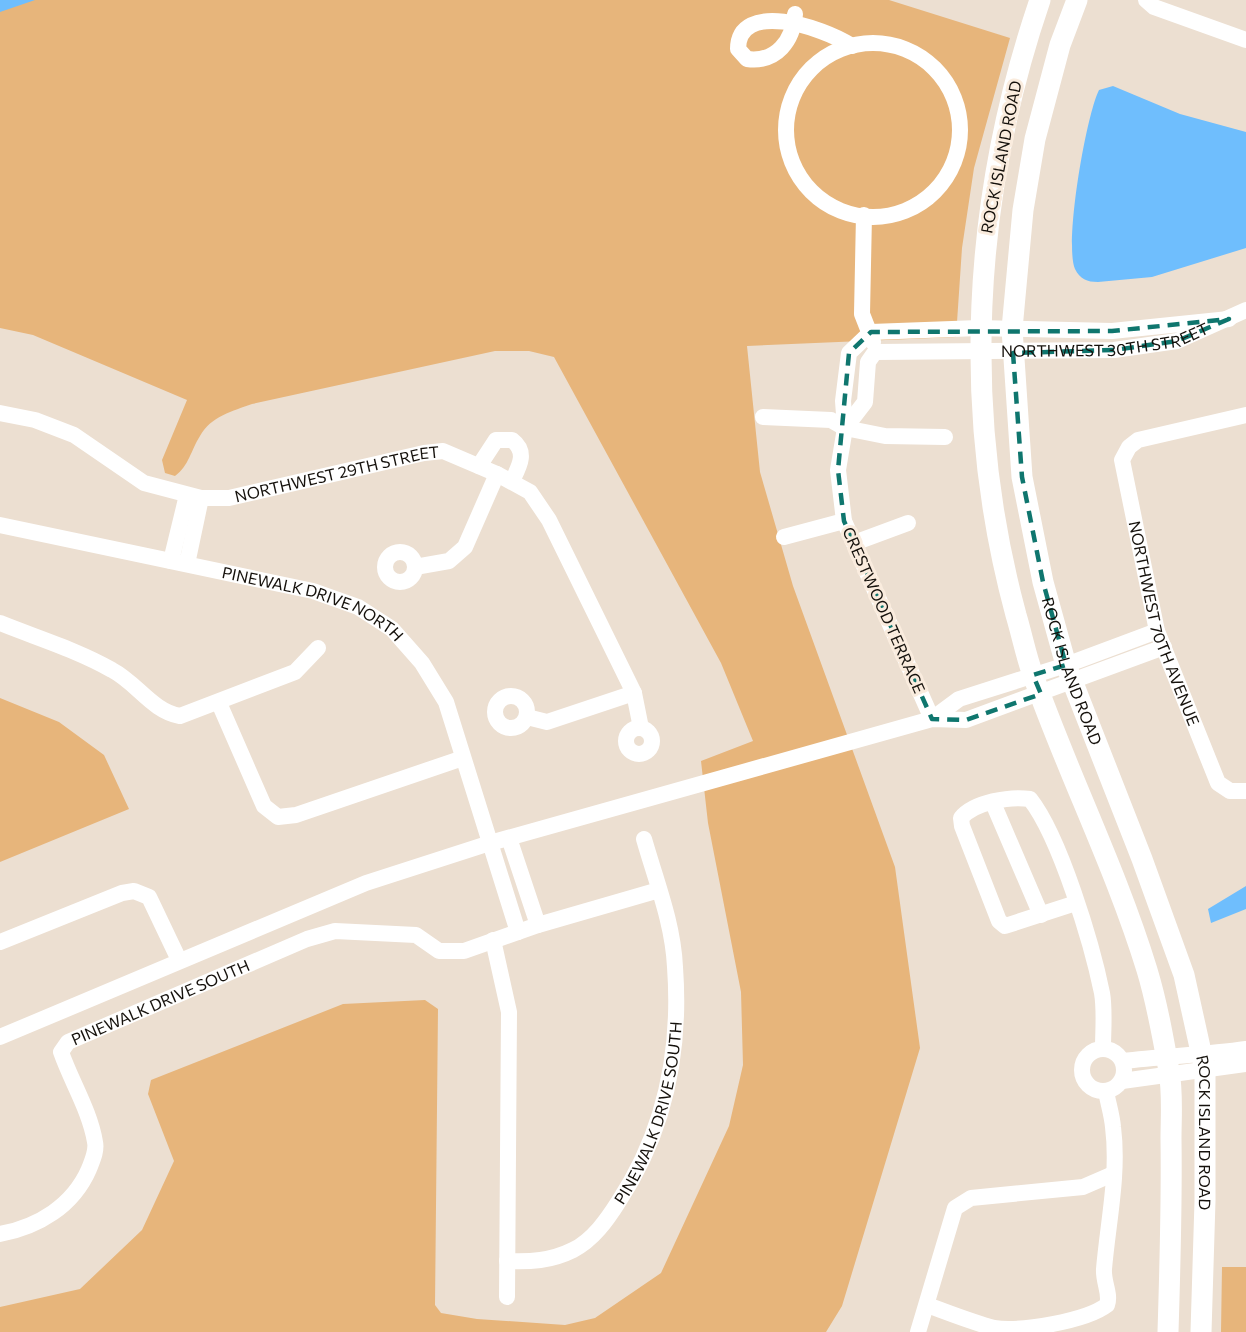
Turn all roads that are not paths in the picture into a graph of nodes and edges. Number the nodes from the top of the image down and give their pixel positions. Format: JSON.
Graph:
{"nodes":[{"id":1,"x":1040,"y":0,"type":"edge"},
{"id":2,"x":1077,"y":0,"type":"edge"},
{"id":3,"x":1146,"y":0,"type":"edge"},
{"id":4,"x":795,"y":14,"type":"dead end"},
{"id":5,"x":1246,"y":40,"type":"edge"},
{"id":6,"x":852,"y":46,"type":"junction"},
{"id":7,"x":864,"y":215,"type":"junction"},
{"id":8,"x":1246,"y":310,"type":"edge"},
{"id":9,"x":1228,"y":319,"type":"junction"},
{"id":10,"x":979,"y":328,"type":"junction"},
{"id":11,"x":1012,"y":329,"type":"junction"},
{"id":12,"x":871,"y":332,"type":"junction"},
{"id":13,"x":980,"y":351,"type":"junction"},
{"id":14,"x":875,"y":352,"type":"junction"},
{"id":15,"x":1012,"y":352,"type":"junction"},
{"id":16,"x":0,"y":413,"type":"edge"},
{"id":17,"x":1246,"y":415,"type":"edge"},
{"id":18,"x":763,"y":417,"type":"dead end"},
{"id":19,"x":845,"y":428,"type":"junction"},
{"id":20,"x":945,"y":437,"type":"dead end"},
{"id":21,"x":479,"y":466,"type":"junction"},
{"id":22,"x":505,"y":478,"type":"junction"},
{"id":23,"x":194,"y":497,"type":"junction"},
{"id":24,"x":844,"y":521,"type":"junction"},
{"id":25,"x":908,"y":523,"type":"dead end"},
{"id":26,"x":0,"y":525,"type":"edge"},
{"id":27,"x":784,"y":537,"type":"dead end"},
{"id":28,"x":854,"y":543,"type":"junction"},
{"id":29,"x":179,"y":562,"type":"junction"},
{"id":30,"x":415,"y":567,"type":"dead end"},
{"id":31,"x":0,"y":623,"type":"edge"},
{"id":32,"x":1157,"y":631,"type":"junction"},
{"id":33,"x":1164,"y":647,"type":"junction"},
{"id":34,"x":318,"y":648,"type":"dead end"},
{"id":35,"x":1070,"y":672,"type":"junction"},
{"id":36,"x":1037,"y":685,"type":"junction"},
{"id":37,"x":634,"y":693,"type":"junction"},
{"id":38,"x":219,"y":703,"type":"junction"},
{"id":39,"x":527,"y":717,"type":"dead end"},
{"id":40,"x":932,"y":719,"type":"junction"},
{"id":41,"x":641,"y":728,"type":"dead end"},
{"id":42,"x":463,"y":758,"type":"junction"},
{"id":43,"x":1238,"y":791,"type":"edge"},
{"id":44,"x":993,"y":803,"type":"junction"},
{"id":45,"x":509,"y":838,"type":"junction"},
{"id":46,"x":644,"y":839,"type":"dead end"},
{"id":47,"x":490,"y":843,"type":"junction"},
{"id":48,"x":659,"y":890,"type":"junction"},
{"id":49,"x":1076,"y":903,"type":"junction"},
{"id":50,"x":1041,"y":915,"type":"junction"},
{"id":51,"x":538,"y":925,"type":"junction"},
{"id":52,"x":518,"y":932,"type":"junction"},
{"id":53,"x":493,"y":940,"type":"junction"},
{"id":54,"x":0,"y":942,"type":"edge"},
{"id":55,"x":179,"y":960,"type":"junction"},
{"id":56,"x":0,"y":1037,"type":"edge"},
{"id":57,"x":1103,"y":1048,"type":"junction"},
{"id":58,"x":1246,"y":1049,"type":"edge"},
{"id":59,"x":1166,"y":1055,"type":"junction"},
{"id":60,"x":1123,"y":1061,"type":"junction"},
{"id":61,"x":1203,"y":1063,"type":"junction"},
{"id":62,"x":1246,"y":1064,"type":"edge"},
{"id":63,"x":1170,"y":1076,"type":"junction"},
{"id":64,"x":1122,"y":1082,"type":"junction"},
{"id":65,"x":1106,"y":1091,"type":"junction"},
{"id":66,"x":1113,"y":1174,"type":"junction"},
{"id":67,"x":0,"y":1234,"type":"edge"},
{"id":68,"x":507,"y":1261,"type":"junction"},
{"id":69,"x":507,"y":1297,"type":"dead end"},
{"id":70,"x":927,"y":1305,"type":"junction"},
{"id":71,"x":960,"y":1324,"type":"edge"},
{"id":72,"x":918,"y":1332,"type":"edge"},
{"id":73,"x":1168,"y":1332,"type":"edge"},
{"id":74,"x":1202,"y":1332,"type":"edge"}],
"edges":[{"from":1,"to":10,"type":"main road","name":"ROCK ISLAND ROAD"},
{"from":2,"to":11,"type":"main road","name":"ROCK ISLAND ROAD"},
{"from":3,"to":5,"type":"street"},
{"from":4,"to":6,"type":"street"},
{"from":6,"to":7,"type":"street"},
{"from":6,"to":7,"type":"street"},
{"from":7,"to":12,"type":"street"},
{"from":8,"to":9,"type":"street","name":"NORTHWEST 30TH STREET"},
{"from":9,"to":11,"type":"street","name":"NORTHWEST 30TH STREET"},
{"from":9,"to":15,"type":"street","name":"NORTHWEST 30TH STREET"},
{"from":10,"to":11,"type":"street","name":"NORTHWEST 30TH STREET"},
{"from":10,"to":12,"type":"street"},
{"from":10,"to":13,"type":"main road","name":"ROCK ISLAND ROAD"},
{"from":11,"to":15,"type":"main road","name":"ROCK ISLAND ROAD"},
{"from":12,"to":14,"type":"street"},
{"from":12,"to":19,"type":"street","name":"CRESTWOOD TERRACE"},
{"from":13,"to":14,"type":"street"},
{"from":13,"to":15,"type":"street","name":"NORTHWEST 30TH STREET"},
{"from":13,"to":36,"type":"main road","name":"ROCK ISLAND ROAD"},
{"from":14,"to":19,"type":"street","name":"CRESTWOOD TERRACE"},
{"from":15,"to":35,"type":"main road","name":"ROCK ISLAND ROAD"},
{"from":16,"to":23,"type":"street","name":"NORTHWEST 29TH STREET"},
{"from":17,"to":32,"type":"street","name":"NORTHWEST 70TH AVENUE"},
{"from":18,"to":19,"type":"street"},
{"from":19,"to":20,"type":"street"},
{"from":19,"to":24,"type":"street","name":"CRESTWOOD TERRACE"},
{"from":21,"to":22,"type":"street","name":"NORTHWEST 29TH STREET"},
{"from":21,"to":22,"type":"street"},
{"from":21,"to":23,"type":"street","name":"NORTHWEST 29TH STREET"},
{"from":22,"to":30,"type":"street"},
{"from":22,"to":37,"type":"street","name":"NORTHWEST 29TH STREET"},
{"from":23,"to":29,"type":"street"},
{"from":24,"to":27,"type":"street"},
{"from":24,"to":28,"type":"street","name":"CRESTWOOD TERRACE"},
{"from":25,"to":28,"type":"street"},
{"from":26,"to":29,"type":"street","name":"PINEWALK DRIVE NORTH"},
{"from":28,"to":40,"type":"street","name":"CRESTWOOD TERRACE"},
{"from":29,"to":42,"type":"street","name":"PINEWALK DRIVE NORTH"},
{"from":31,"to":38,"type":"street"},
{"from":32,"to":33,"type":"street","name":"NORTHWEST 70TH AVENUE"},
{"from":32,"to":35,"type":"street"},
{"from":33,"to":35,"type":"street"},
{"from":33,"to":43,"type":"street","name":"NORTHWEST 70TH AVENUE"},
{"from":34,"to":38,"type":"street"},
{"from":35,"to":36,"type":"street","name":"PINEWALK DRIVE SOUTH"},
{"from":35,"to":61,"type":"main road","name":"ROCK ISLAND ROAD"},
{"from":36,"to":40,"type":"street","name":"PINEWALK DRIVE SOUTH"},
{"from":36,"to":59,"type":"main road","name":"ROCK ISLAND ROAD"},
{"from":37,"to":39,"type":"street"},
{"from":37,"to":41,"type":"street","name":"NORTHWEST 29TH STREET"},
{"from":38,"to":42,"type":"street"},
{"from":40,"to":45,"type":"street","name":"PINEWALK DRIVE SOUTH"},
{"from":42,"to":47,"type":"street","name":"PINEWALK DRIVE NORTH"},
{"from":44,"to":49,"type":"street"},
{"from":44,"to":50,"type":"street"},
{"from":44,"to":50,"type":"street"},
{"from":45,"to":47,"type":"street","name":"PINEWALK DRIVE SOUTH"},
{"from":45,"to":51,"type":"street"},
{"from":46,"to":48,"type":"street","name":"PINEWALK DRIVE SOUTH"},
{"from":47,"to":52,"type":"street"},
{"from":47,"to":55,"type":"street","name":"PINEWALK DRIVE SOUTH"},
{"from":48,"to":51,"type":"street","name":"PINEWALK DRIVE SOUTH"},
{"from":48,"to":68,"type":"street","name":"PINEWALK DRIVE SOUTH"},
{"from":49,"to":50,"type":"street"},
{"from":49,"to":57,"type":"street"},
{"from":51,"to":52,"type":"street","name":"PINEWALK DRIVE SOUTH"},
{"from":52,"to":53,"type":"street","name":"PINEWALK DRIVE SOUTH"},
{"from":53,"to":67,"type":"street","name":"PINEWALK DRIVE SOUTH"},
{"from":53,"to":68,"type":"street"},
{"from":54,"to":55,"type":"street"},
{"from":55,"to":56,"type":"street","name":"PINEWALK DRIVE SOUTH"},
{"from":57,"to":60,"type":"street"},
{"from":57,"to":65,"type":"street"},
{"from":58,"to":61,"type":"street"},
{"from":59,"to":60,"type":"street"},
{"from":59,"to":61,"type":"street"},
{"from":59,"to":63,"type":"main road","name":"ROCK ISLAND ROAD"},
{"from":60,"to":64,"type":"street"},
{"from":61,"to":62,"type":"street"},
{"from":61,"to":63,"type":"street"},
{"from":61,"to":74,"type":"main road","name":"ROCK ISLAND ROAD"},
{"from":63,"to":64,"type":"street"},
{"from":63,"to":73,"type":"main road","name":"ROCK ISLAND ROAD"},
{"from":64,"to":65,"type":"street"},
{"from":65,"to":66,"type":"street"},
{"from":66,"to":70,"type":"street"},
{"from":66,"to":71,"type":"street"},
{"from":68,"to":69,"type":"street"},
{"from":70,"to":71,"type":"street"},
{"from":70,"to":72,"type":"street"}]}
